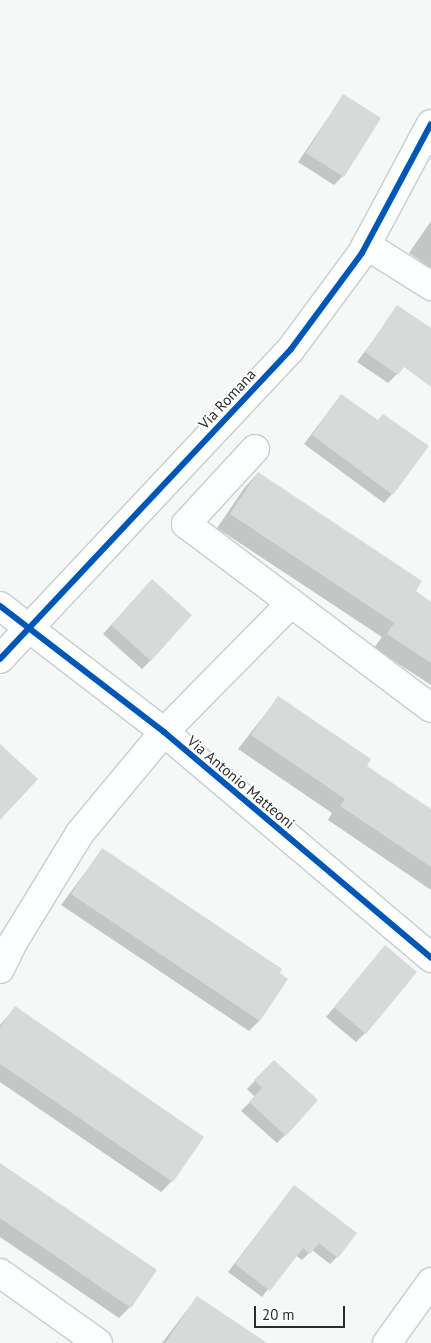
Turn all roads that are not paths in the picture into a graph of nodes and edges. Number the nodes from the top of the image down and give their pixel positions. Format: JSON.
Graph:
{"nodes":[{"id":1,"x":431,"y":124,"type":"edge"},
{"id":2,"x":366,"y":245,"type":"junction"},
{"id":3,"x":431,"y":286,"type":"edge"},
{"id":4,"x":255,"y":449,"type":"dead end"},
{"id":5,"x":290,"y":603,"type":"junction"},
{"id":6,"x":0,"y":606,"type":"edge"},
{"id":7,"x":31,"y":629,"type":"junction"},
{"id":8,"x":0,"y":659,"type":"edge"},
{"id":9,"x":431,"y":708,"type":"edge"},
{"id":10,"x":164,"y":732,"type":"junction"},
{"id":11,"x":431,"y":958,"type":"edge"},
{"id":12,"x":0,"y":969,"type":"edge"},
{"id":13,"x":0,"y":1272,"type":"edge"},
{"id":14,"x":431,"y":1282,"type":"edge"},
{"id":15,"x":98,"y":1343,"type":"edge"},
{"id":16,"x":387,"y":1343,"type":"edge"}],
"edges":[{"from":1,"to":2,"type":"street","name":"Via Romana"},
{"from":2,"to":3,"type":"street"},
{"from":2,"to":7,"type":"street","name":"Via Romana"},
{"from":4,"to":5,"type":"street"},
{"from":5,"to":9,"type":"street"},
{"from":5,"to":10,"type":"street"},
{"from":6,"to":7,"type":"street","name":"Via Antonio Matteoni"},
{"from":7,"to":8,"type":"street","name":"Via Romana"},
{"from":7,"to":10,"type":"street","name":"Via Antonio Matteoni"},
{"from":10,"to":11,"type":"street","name":"Via Antonio Matteoni"},
{"from":10,"to":12,"type":"street"},
{"from":13,"to":15,"type":"street"},
{"from":14,"to":16,"type":"street"}]}
